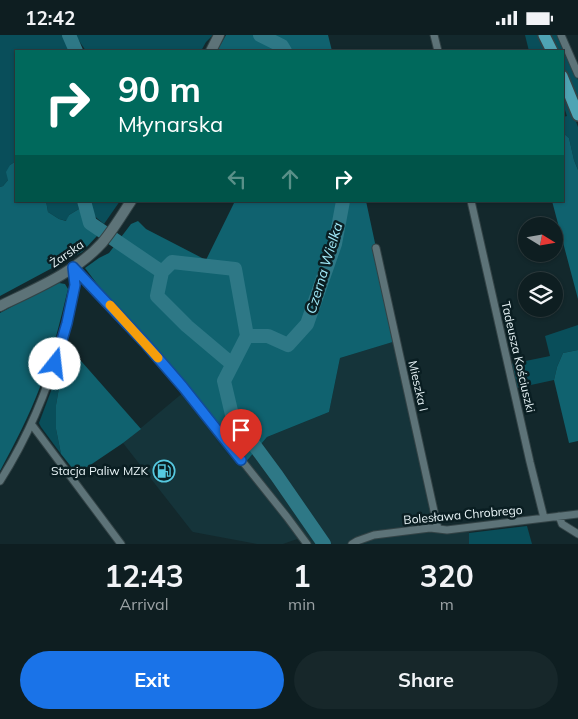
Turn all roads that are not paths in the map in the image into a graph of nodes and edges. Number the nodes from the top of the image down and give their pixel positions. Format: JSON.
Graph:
{"nodes":[{"id":1,"x":219,"y":35,"type":"edge"},
{"id":2,"x":434,"y":35,"type":"edge"},
{"id":3,"x":544,"y":35,"type":"edge"},
{"id":4,"x":561,"y":35,"type":"edge"},
{"id":5,"x":212,"y":50,"type":"edge"},
{"id":6,"x":438,"y":50,"type":"edge"},
{"id":7,"x":552,"y":50,"type":"edge"},
{"id":8,"x":578,"y":74,"type":"edge"},
{"id":9,"x":564,"y":81,"type":"edge"},
{"id":10,"x":578,"y":115,"type":"edge"},
{"id":11,"x":130,"y":202,"type":"edge"},
{"id":12,"x":472,"y":202,"type":"edge"},
{"id":13,"x":376,"y":248,"type":"dead end"},
{"id":14,"x":73,"y":267,"type":"junction"},
{"id":15,"x":0,"y":306,"type":"edge"},
{"id":16,"x":32,"y":425,"type":"junction"},
{"id":17,"x":0,"y":481,"type":"edge"},
{"id":18,"x":578,"y":514,"type":"edge"},
{"id":19,"x":559,"y":516,"type":"junction"},
{"id":20,"x":544,"y":518,"type":"junction"},
{"id":21,"x":438,"y":529,"type":"junction"},
{"id":22,"x":578,"y":534,"type":"edge"},
{"id":23,"x":121,"y":544,"type":"edge"},
{"id":24,"x":307,"y":544,"type":"edge"},
{"id":25,"x":352,"y":544,"type":"edge"}],
"edges":[{"from":1,"to":5,"type":"street"},
{"from":2,"to":6,"type":"street"},
{"from":3,"to":7,"type":"main road"},
{"from":4,"to":8,"type":"street"},
{"from":9,"to":10,"type":"main road"},
{"from":11,"to":14,"type":"street","name":"Żarska"},
{"from":12,"to":20,"type":"street","name":"Tadeusza Kościuszki"},
{"from":13,"to":21,"type":"street","name":"Mieszka I"},
{"from":14,"to":15,"type":"street","name":"Żarska"},
{"from":14,"to":16,"type":"street"},
{"from":14,"to":24,"type":"street"},
{"from":16,"to":17,"type":"street"},
{"from":16,"to":23,"type":"street"},
{"from":18,"to":19,"type":"street","name":"Bolesława Chrobrego"},
{"from":19,"to":20,"type":"street","name":"Bolesława Chrobrego"},
{"from":19,"to":22,"type":"street"},
{"from":20,"to":21,"type":"street","name":"Bolesława Chrobrego"},
{"from":21,"to":25,"type":"street","name":"Bolesława Chrobrego"}]}
